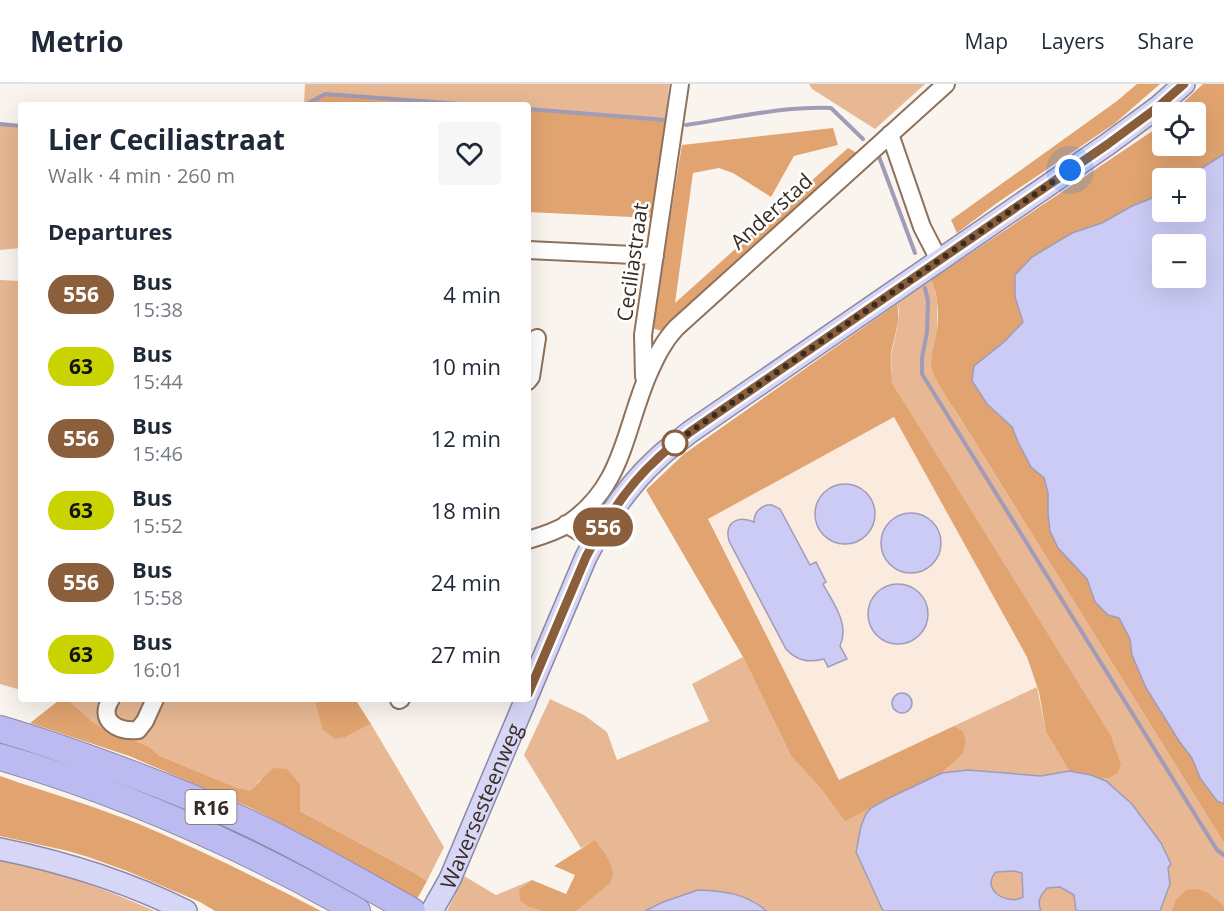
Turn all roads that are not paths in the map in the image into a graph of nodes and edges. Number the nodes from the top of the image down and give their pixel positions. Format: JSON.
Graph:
{"nodes":[{"id":1,"x":680,"y":84,"type":"edge"},
{"id":2,"x":946,"y":84,"type":"edge"},
{"id":3,"x":1184,"y":84,"type":"edge"},
{"id":4,"x":890,"y":134,"type":"junction"},
{"id":5,"x":531,"y":250,"type":"edge"},
{"id":6,"x":656,"y":256,"type":"junction"},
{"id":7,"x":939,"y":260,"type":"junction"},
{"id":8,"x":537,"y":338,"type":"dead end"},
{"id":9,"x":531,"y":377,"type":"edge"},
{"id":10,"x":644,"y":384,"type":"junction"},
{"id":11,"x":566,"y":524,"type":"junction"},
{"id":12,"x":531,"y":539,"type":"edge"},
{"id":13,"x":595,"y":541,"type":"junction"},
{"id":14,"x":531,"y":687,"type":"edge"},
{"id":15,"x":109,"y":702,"type":"edge"},
{"id":16,"x":154,"y":702,"type":"edge"},
{"id":17,"x":525,"y":702,"type":"edge"},
{"id":18,"x":0,"y":729,"type":"edge"},
{"id":19,"x":0,"y":757,"type":"edge"},
{"id":20,"x":0,"y":849,"type":"edge"},
{"id":21,"x":186,"y":911,"type":"edge"},
{"id":22,"x":357,"y":911,"type":"edge"},
{"id":23,"x":411,"y":911,"type":"edge"},
{"id":24,"x":432,"y":911,"type":"edge"}],
"edges":[{"from":1,"to":6,"type":"street","name":"Ceciliastraat"},
{"from":2,"to":4,"type":"street","name":"Anderstad"},
{"from":3,"to":7,"type":"main road"},
{"from":4,"to":7,"type":"street"},
{"from":4,"to":10,"type":"street","name":"Anderstad"},
{"from":5,"to":6,"type":"street"},
{"from":6,"to":10,"type":"street","name":"Ceciliastraat"},
{"from":7,"to":13,"type":"main road"},
{"from":8,"to":9,"type":"street"},
{"from":10,"to":11,"type":"street","name":"Ceciliastraat"},
{"from":11,"to":12,"type":"street","name":"Ceciliastraat"},
{"from":11,"to":13,"type":"street"},
{"from":13,"to":14,"type":"main road"},
{"from":15,"to":16,"type":"street"},
{"from":17,"to":24,"type":"main road","name":"Waversesteenweg"},
{"from":18,"to":23,"type":"highway","number":"R16"},
{"from":19,"to":22,"type":"highway","number":"R16"},
{"from":20,"to":21,"type":"main road"}]}
